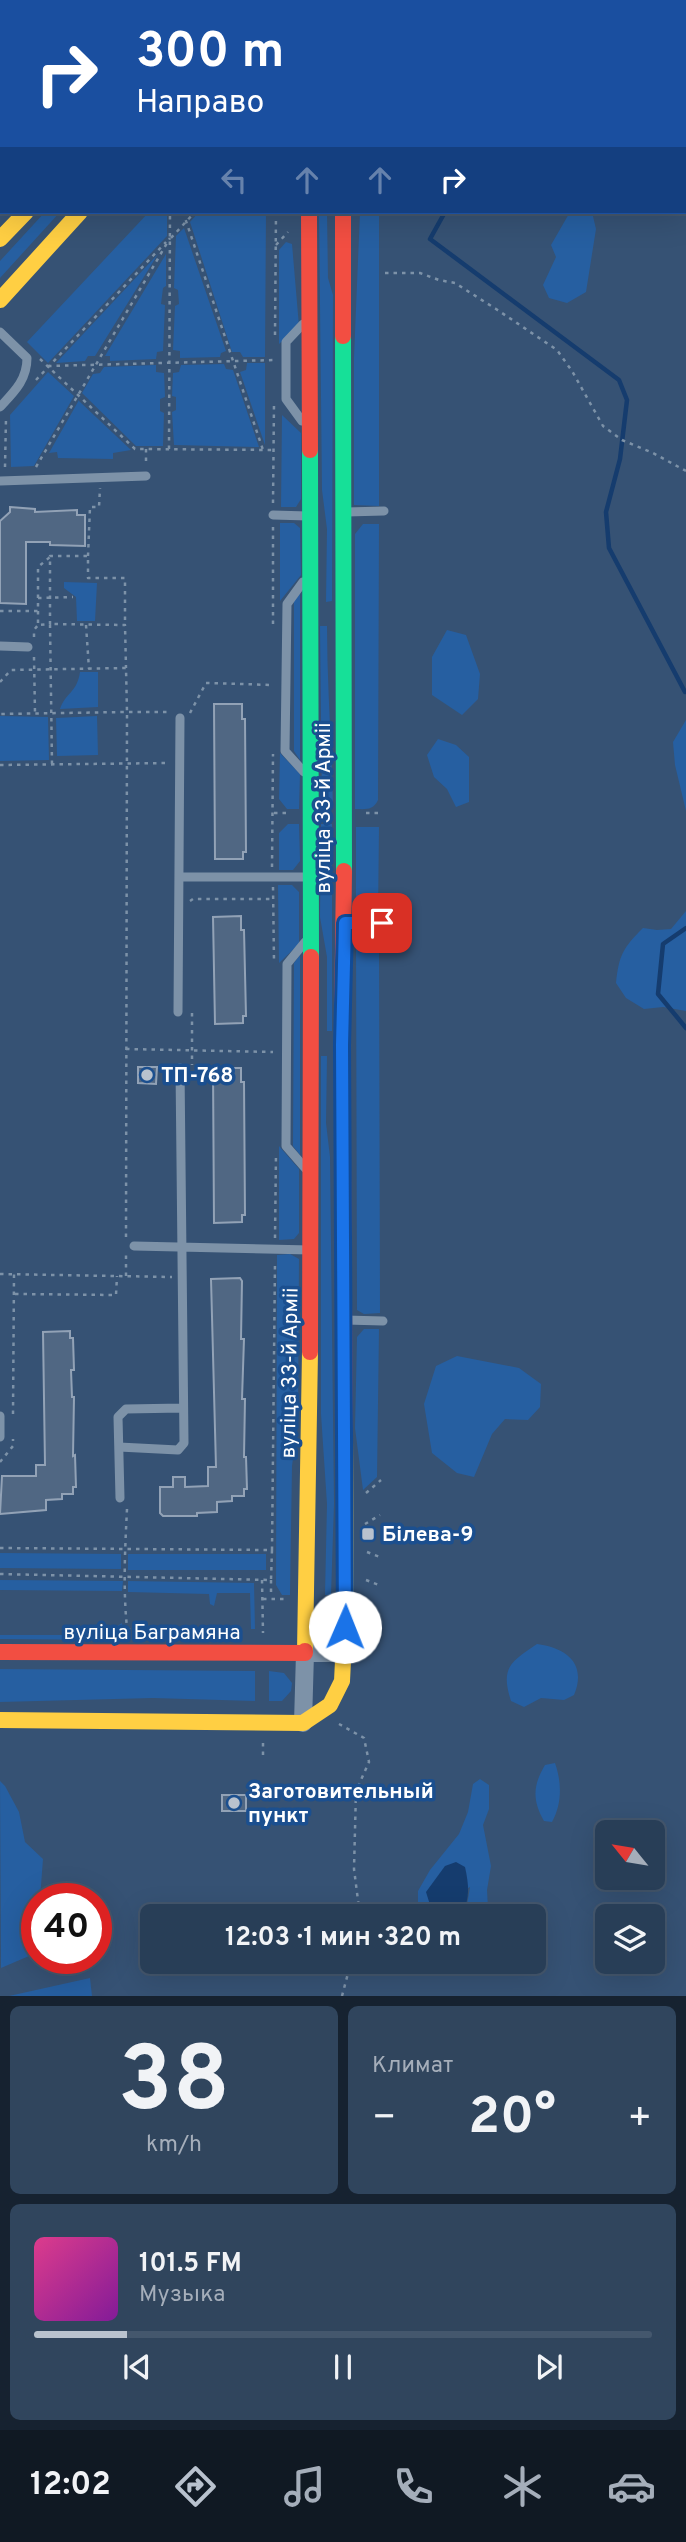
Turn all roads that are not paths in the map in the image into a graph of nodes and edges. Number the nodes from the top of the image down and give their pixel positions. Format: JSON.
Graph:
{"nodes":[{"id":1,"x":24,"y":214,"type":"edge"},
{"id":2,"x":78,"y":214,"type":"edge"},
{"id":3,"x":309,"y":214,"type":"edge"},
{"id":4,"x":343,"y":214,"type":"edge"},
{"id":5,"x":0,"y":239,"type":"edge"},
{"id":6,"x":0,"y":300,"type":"edge"},
{"id":7,"x":309,"y":318,"type":"junction"},
{"id":8,"x":0,"y":331,"type":"edge"},
{"id":9,"x":3,"y":411,"type":"edge"},
{"id":10,"x":309,"y":431,"type":"junction"},
{"id":11,"x":146,"y":476,"type":"dead end"},
{"id":12,"x":0,"y":481,"type":"edge"},
{"id":13,"x":384,"y":511,"type":"dead end"},
{"id":14,"x":344,"y":512,"type":"junction"},
{"id":15,"x":273,"y":515,"type":"road end"},
{"id":16,"x":310,"y":516,"type":"junction"},
{"id":17,"x":310,"y":572,"type":"junction"},
{"id":18,"x":312,"y":594,"type":"junction"},
{"id":19,"x":342,"y":596,"type":"junction"},
{"id":20,"x":312,"y":632,"type":"junction"},
{"id":21,"x":343,"y":633,"type":"junction"},
{"id":22,"x":31,"y":645,"type":"road end"},
{"id":23,"x":0,"y":646,"type":"edge"},
{"id":24,"x":179,"y":715,"type":"road end"},
{"id":25,"x":311,"y":780,"type":"junction"},
{"id":26,"x":179,"y":877,"type":"junction"},
{"id":27,"x":310,"y":877,"type":"junction"},
{"id":28,"x":345,"y":923,"type":"junction"},
{"id":29,"x":382,"y":923,"type":"dead end"},
{"id":30,"x":311,"y":935,"type":"junction"},
{"id":31,"x":178,"y":1012,"type":"dead end"},
{"id":32,"x":312,"y":1024,"type":"junction"},
{"id":33,"x":342,"y":1026,"type":"junction"},
{"id":34,"x":312,"y":1062,"type":"junction"},
{"id":35,"x":343,"y":1063,"type":"junction"},
{"id":36,"x":180,"y":1068,"type":"dead end"},
{"id":37,"x":312,"y":1176,"type":"junction"},
{"id":38,"x":181,"y":1247,"type":"junction"},
{"id":39,"x":130,"y":1248,"type":"road end"},
{"id":40,"x":312,"y":1250,"type":"junction"},
{"id":41,"x":344,"y":1320,"type":"junction"},
{"id":42,"x":383,"y":1321,"type":"dead end"},
{"id":43,"x":182,"y":1408,"type":"junction"},
{"id":44,"x":0,"y":1416,"type":"edge"},
{"id":45,"x":0,"y":1437,"type":"edge"},
{"id":46,"x":119,"y":1447,"type":"junction"},
{"id":47,"x":120,"y":1498,"type":"dead end"},
{"id":48,"x":0,"y":1652,"type":"edge"},
{"id":49,"x":305,"y":1653,"type":"junction"},
{"id":50,"x":344,"y":1653,"type":"junction"},
{"id":51,"x":311,"y":1718,"type":"junction"},
{"id":52,"x":0,"y":1720,"type":"edge"}],
"edges":[{"from":1,"to":5,"type":"street"},
{"from":2,"to":6,"type":"street"},
{"from":3,"to":7,"type":"street","name":"вуліца 33-й Арміі"},
{"from":4,"to":14,"type":"street","name":"вуліца 33-й Арміі"},
{"from":7,"to":10,"type":"street","name":"вуліца 33-й Арміі"},
{"from":7,"to":10,"type":"lane"},
{"from":8,"to":9,"type":"lane"},
{"from":10,"to":16,"type":"street","name":"вуліца 33-й Арміі"},
{"from":11,"to":12,"type":"lane"},
{"from":13,"to":14,"type":"lane"},
{"from":14,"to":19,"type":"street","name":"вуліца 33-й Арміі"},
{"from":15,"to":16,"type":"lane"},
{"from":16,"to":17,"type":"street","name":"вуліца 33-й Арміі"},
{"from":17,"to":18,"type":"street","name":"вуліца 33-й Арміі"},
{"from":17,"to":25,"type":"lane"},
{"from":18,"to":19,"type":"street"},
{"from":18,"to":20,"type":"street","name":"вуліца 33-й Арміі"},
{"from":19,"to":21,"type":"street","name":"вуліца 33-й Арміі"},
{"from":20,"to":21,"type":"street"},
{"from":20,"to":25,"type":"street","name":"вуліца 33-й Арміі"},
{"from":21,"to":28,"type":"street","name":"вуліца 33-й Арміі"},
{"from":22,"to":23,"type":"lane"},
{"from":24,"to":26,"type":"lane"},
{"from":25,"to":27,"type":"street","name":"вуліца 33-й Арміі"},
{"from":26,"to":27,"type":"lane"},
{"from":26,"to":31,"type":"lane"},
{"from":27,"to":30,"type":"street","name":"вуліца 33-й Арміі"},
{"from":28,"to":29,"type":"lane"},
{"from":28,"to":33,"type":"street","name":"вуліца 33-й Арміі"},
{"from":30,"to":32,"type":"street","name":"вуліца 33-й Арміі"},
{"from":30,"to":37,"type":"lane"},
{"from":32,"to":33,"type":"street"},
{"from":32,"to":34,"type":"street","name":"вуліца 33-й Арміі"},
{"from":33,"to":35,"type":"street","name":"вуліца 33-й Арміі"},
{"from":34,"to":35,"type":"street"},
{"from":34,"to":37,"type":"street","name":"вуліца 33-й Арміі"},
{"from":35,"to":41,"type":"street","name":"вуліца 33-й Арміі"},
{"from":36,"to":38,"type":"lane"},
{"from":37,"to":40,"type":"street","name":"вуліца 33-й Арміі"},
{"from":38,"to":39,"type":"lane"},
{"from":38,"to":40,"type":"lane"},
{"from":38,"to":43,"type":"lane"},
{"from":40,"to":49,"type":"street","name":"вуліца 33-й Арміі"},
{"from":41,"to":42,"type":"lane"},
{"from":41,"to":50,"type":"street","name":"вуліца 33-й Арміі"},
{"from":43,"to":46,"type":"lane"},
{"from":43,"to":46,"type":"lane"},
{"from":44,"to":45,"type":"lane"},
{"from":46,"to":47,"type":"lane"},
{"from":48,"to":49,"type":"street","name":"вуліца Баграмяна"},
{"from":49,"to":50,"type":"street"},
{"from":49,"to":51,"type":"street"},
{"from":50,"to":51,"type":"street","name":"вуліца 33-й Арміі"},
{"from":51,"to":52,"type":"street"}]}
